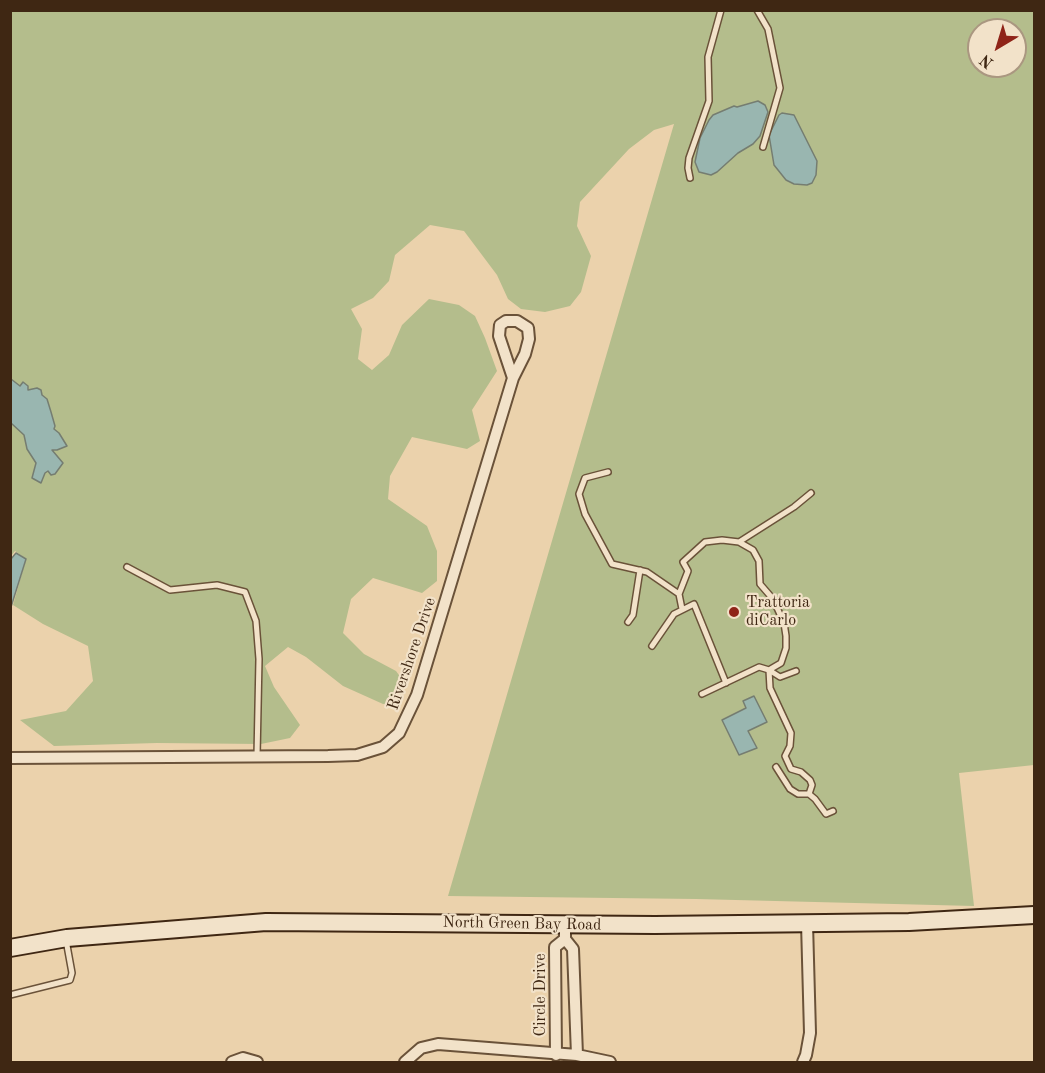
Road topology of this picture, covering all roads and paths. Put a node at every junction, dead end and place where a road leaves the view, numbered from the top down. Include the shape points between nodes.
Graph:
1 (721, 10) edge
2 (757, 10) edge
3 (763, 147) dead end
4 (690, 178) dead end
5 (513, 378) junction
6 (608, 472) dead end
7 (811, 493) dead end
8 (739, 542) junction
9 (127, 567) dead end
10 (640, 570) junction
11 (679, 594) junction
12 (682, 609) junction
13 (628, 622) dead end
14 (652, 646) dead end
15 (769, 670) junction
16 (796, 671) dead end
17 (726, 682) junction
18 (702, 694) dead end
19 (257, 756) junction
20 (10, 758) edge
21 (776, 767) dead end
22 (809, 794) junction
23 (833, 811) dead end
24 (1035, 915) edge
25 (807, 923) junction
26 (565, 932) junction
27 (65, 938) junction
28 (10, 948) edge
29 (10, 995) edge
30 (556, 1055) junction
31 (577, 1055) junction
32 (232, 1062) edge
33 (256, 1062) edge
34 (405, 1062) edge
35 (610, 1062) edge
36 (803, 1062) edge

1 - 4 lane via 708,57 709,101 689,158
2 - 3 lane via 768,29 780,88
5 - 5 street, Rivershore Drive via 525,354 528,328 517,321 506,321 500,325 499,336
5 - 19 street, Rivershore Drive via 417,695 399,733 383,747 357,755
6 - 10 lane via 585,478 580,502 612,564
7 - 8 lane
8 - 11 lane via 705,542 698,547 683,562 688,571
8 - 15 lane via 753,550 759,561 760,584 784,623 785,656
9 - 19 lane via 170,590 217,585 245,592 256,621 259,659
10 - 11 lane
10 - 13 lane via 633,615
11 - 12 lane
12 - 14 lane via 664,626
12 - 17 lane via 694,604
15 - 16 lane via 780,677
15 - 17 lane via 759,667
15 - 22 lane via 770,688 791,733 785,756 791,769 810,780
17 - 18 lane
19 - 20 street, Rivershore Drive
21 - 22 lane via 790,789
22 - 23 lane via 823,813
24 - 25 street, North Green Bay Road
25 - 26 street, North Green Bay Road
25 - 36 street via 810,1033
26 - 27 street, North Green Bay Road via 266,922
26 - 30 street, Circle Drive via 555,947
26 - 31 street, Circle Drive via 573,949
27 - 28 street, North Green Bay Road
27 - 29 lane via 70,980
30 - 31 street
30 - 34 street via 438,1044 421,1048
31 - 35 street
32 - 33 street via 243,1058

